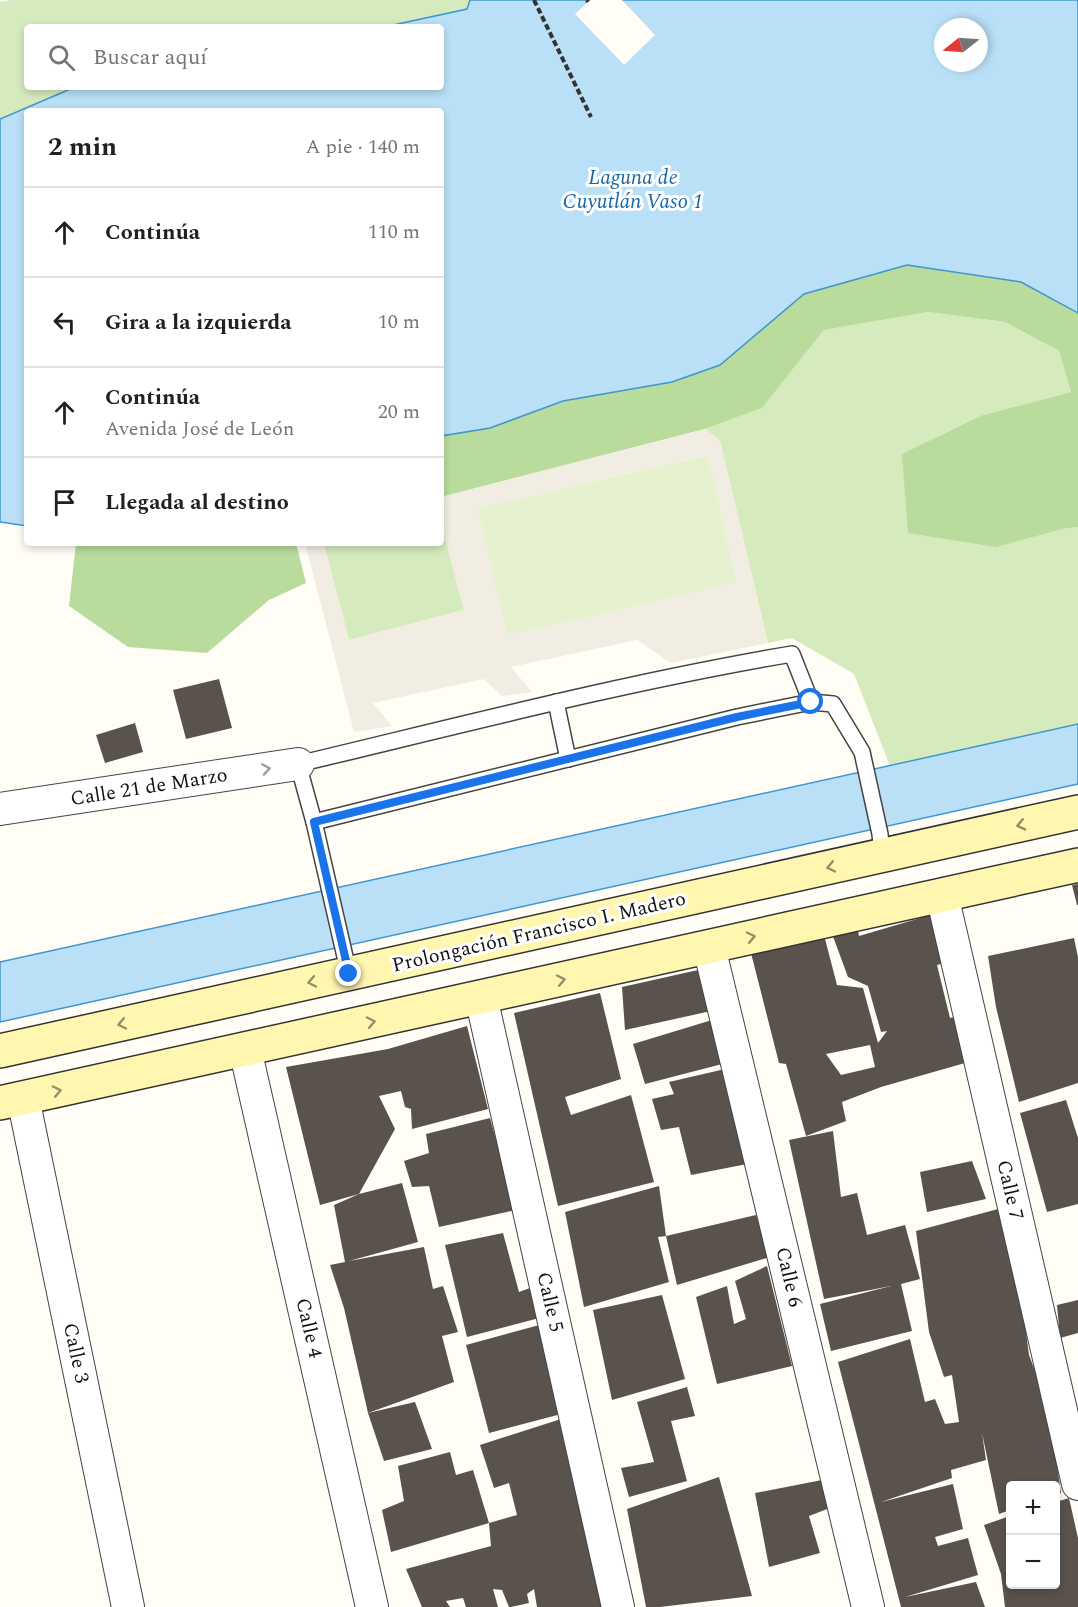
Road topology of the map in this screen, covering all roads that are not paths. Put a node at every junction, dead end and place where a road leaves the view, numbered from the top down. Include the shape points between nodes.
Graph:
1 (556, 702) junction
2 (811, 702) junction
3 (568, 759) junction
4 (298, 764) junction
5 (0, 809) edge
6 (1070, 814) edge
7 (314, 822) junction
8 (881, 845) junction
9 (1075, 866) edge
10 (942, 896) junction
11 (589, 920) junction
12 (709, 947) junction
13 (346, 964) junction
14 (598, 972) junction
15 (481, 997) junction
16 (153, 1017) junction
17 (245, 1049) junction
18 (0, 1051) edge
19 (157, 1069) junction
20 (12, 1101) edge
21 (1078, 1484) edge
22 (128, 1607) edge
23 (372, 1607) edge
24 (618, 1607) edge
25 (868, 1607) edge

1 - 2 lane via 792,654
1 - 3 lane
1 - 4 lane
2 - 3 lane
2 - 8 lane via 833,704 862,752
3 - 7 lane
5 -> 4 street, Calle 21 de Marzo
4 - 7 lane
6 -> 8 street, Prolongación Francisco I. Madero
6 - 9 street
7 - 13 lane
8 -> 11 street, Prolongación Francisco I. Madero
9 - 10 street
12 -> 10 street
10 - 21 street, Calle 7
11 - 13 street, Prolongación Francisco I. Madero
11 - 14 street
12 - 14 street
12 - 25 street, Calle 6
13 -> 16 street, Prolongación Francisco I. Madero
15 -> 14 street
17 -> 15 street
15 - 24 street, Calle 5
16 -> 18 street, Prolongación Francisco I. Madero
16 - 19 street
17 - 19 street
17 - 23 street, Calle 4
20 -> 19 street
20 - 22 street, Calle 3

